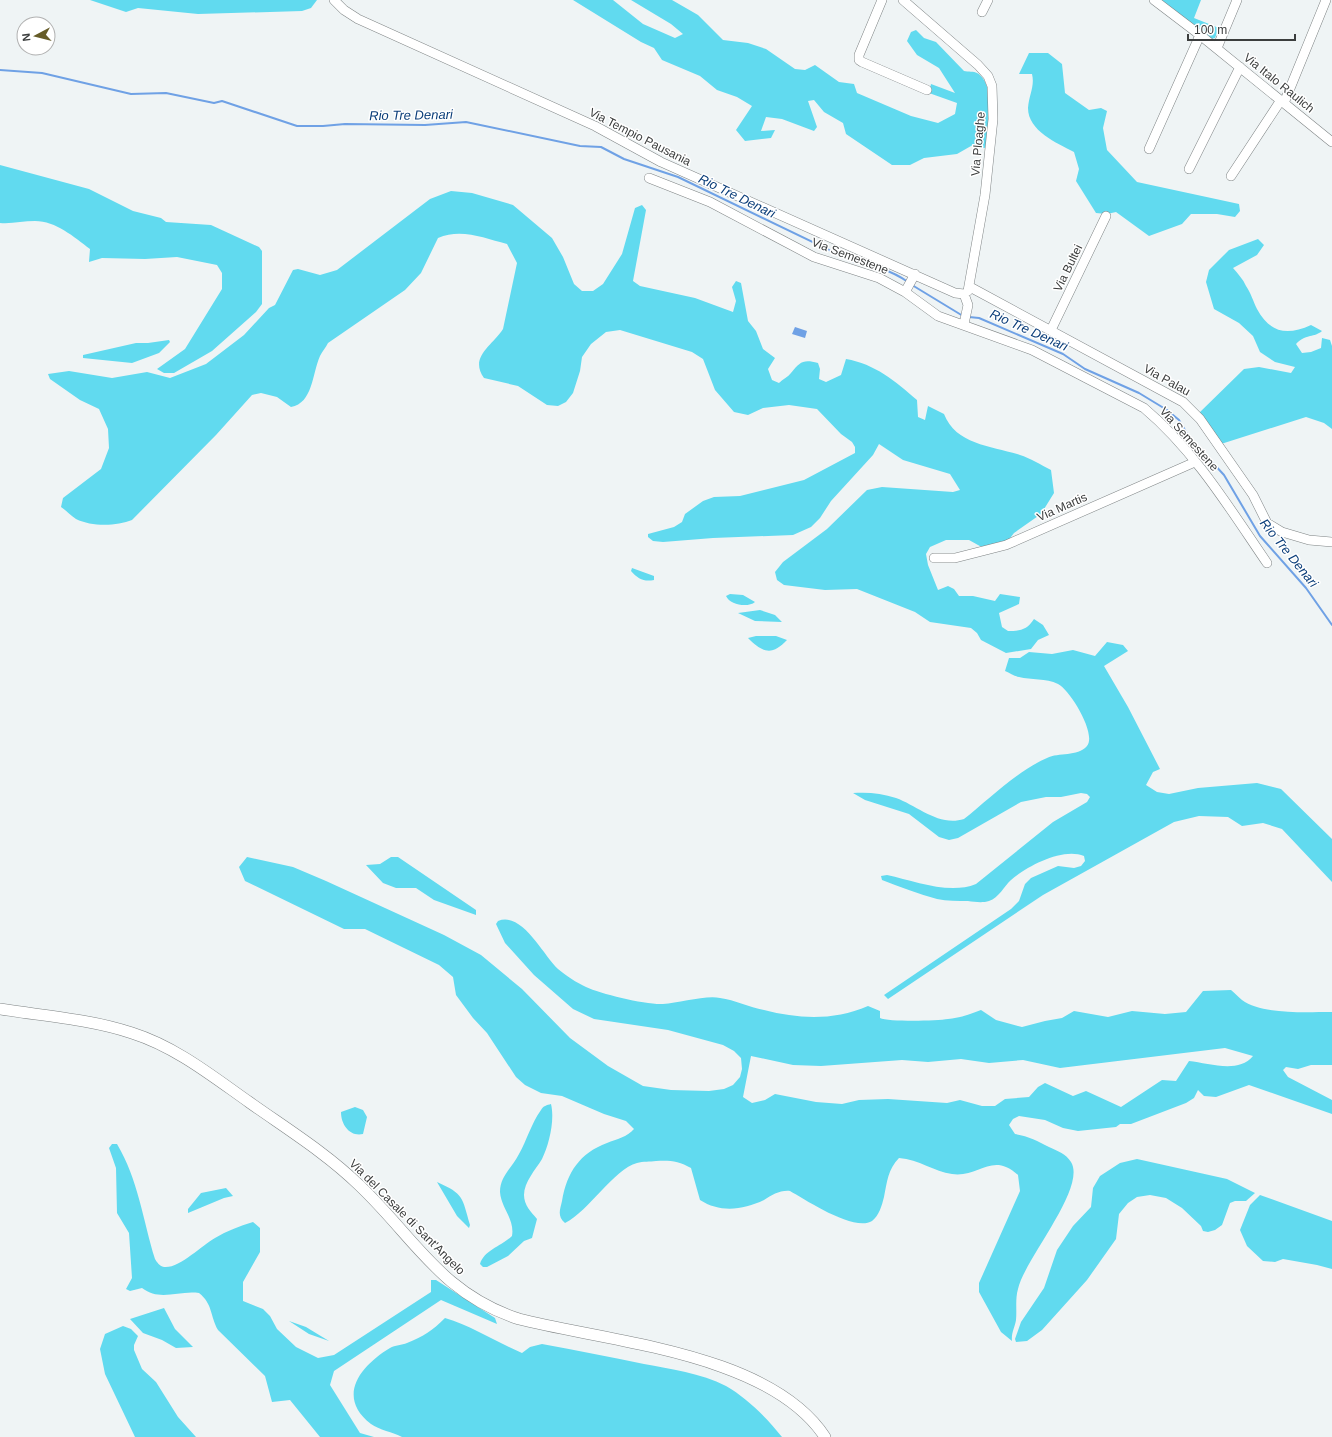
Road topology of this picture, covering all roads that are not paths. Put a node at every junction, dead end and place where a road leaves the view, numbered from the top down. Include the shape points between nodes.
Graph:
1 (334, 0) edge
2 (882, 0) edge
3 (902, 0) edge
4 (988, 0) edge
5 (1237, 0) edge
6 (1326, 0) edge
7 (1157, 1) edge
8 (982, 12) dead end
9 (1200, 34) junction
10 (1217, 48) junction
11 (1240, 66) junction
12 (927, 90) dead end
13 (1282, 101) junction
14 (1332, 142) edge
15 (1149, 149) dead end
16 (1189, 169) dead end
17 (1231, 176) dead end
18 (649, 178) dead end
19 (1106, 216) dead end
20 (915, 274) junction
21 (970, 286) junction
22 (905, 292) junction
23 (964, 294) junction
24 (964, 324) junction
25 (1051, 330) junction
26 (1194, 462) junction
27 (1332, 542) edge
28 (934, 558) dead end
29 (1267, 563) dead end
30 (0, 1009) edge
31 (824, 1437) edge

1 - 20 street, Via Tempio Pausania via 358,19 595,126 661,162
2 - 12 street via 859,60
3 - 21 street, Via Ploaghe via 978,65 988,76 992,86 993,119 989,166
4 - 8 street
5 - 10 street
6 - 13 street
7 - 9 street, Via Italo Raulich
9 - 10 street, Via Italo Raulich
9 - 15 street
10 - 11 street, Via Italo Raulich
11 - 13 street, Via Italo Raulich
11 - 16 street
13 - 14 street, Via Italo Raulich
13 - 17 street
18 - 22 street, Via Semestene via 710,202 814,257 879,278
19 - 25 street, Via Bultei
20 - 22 street
20 - 23 street, Via Tempio Pausania via 955,293
21 - 23 street, Via Ploaghe
21 - 25 street, Via Palau
22 - 24 street, Via Semestene via 938,316
23 - 24 street via 968,305
24 - 26 street, Via Semestene via 1032,350 1144,408 1159,421
25 - 27 street, Via Palau via 1185,404 1204,425 1253,495 1269,525 1309,540
26 - 28 street, Via Martis via 1006,545 955,558
26 - 29 street, Via Semestene via 1209,478
30 - 31 main road, Via del Casale di Sant'Angelo via 104,1026 162,1044 293,1132 339,1167 360,1185 429,1261 472,1297 519,1319 674,1353 737,1373 761,1384 796,1406 815,1424

